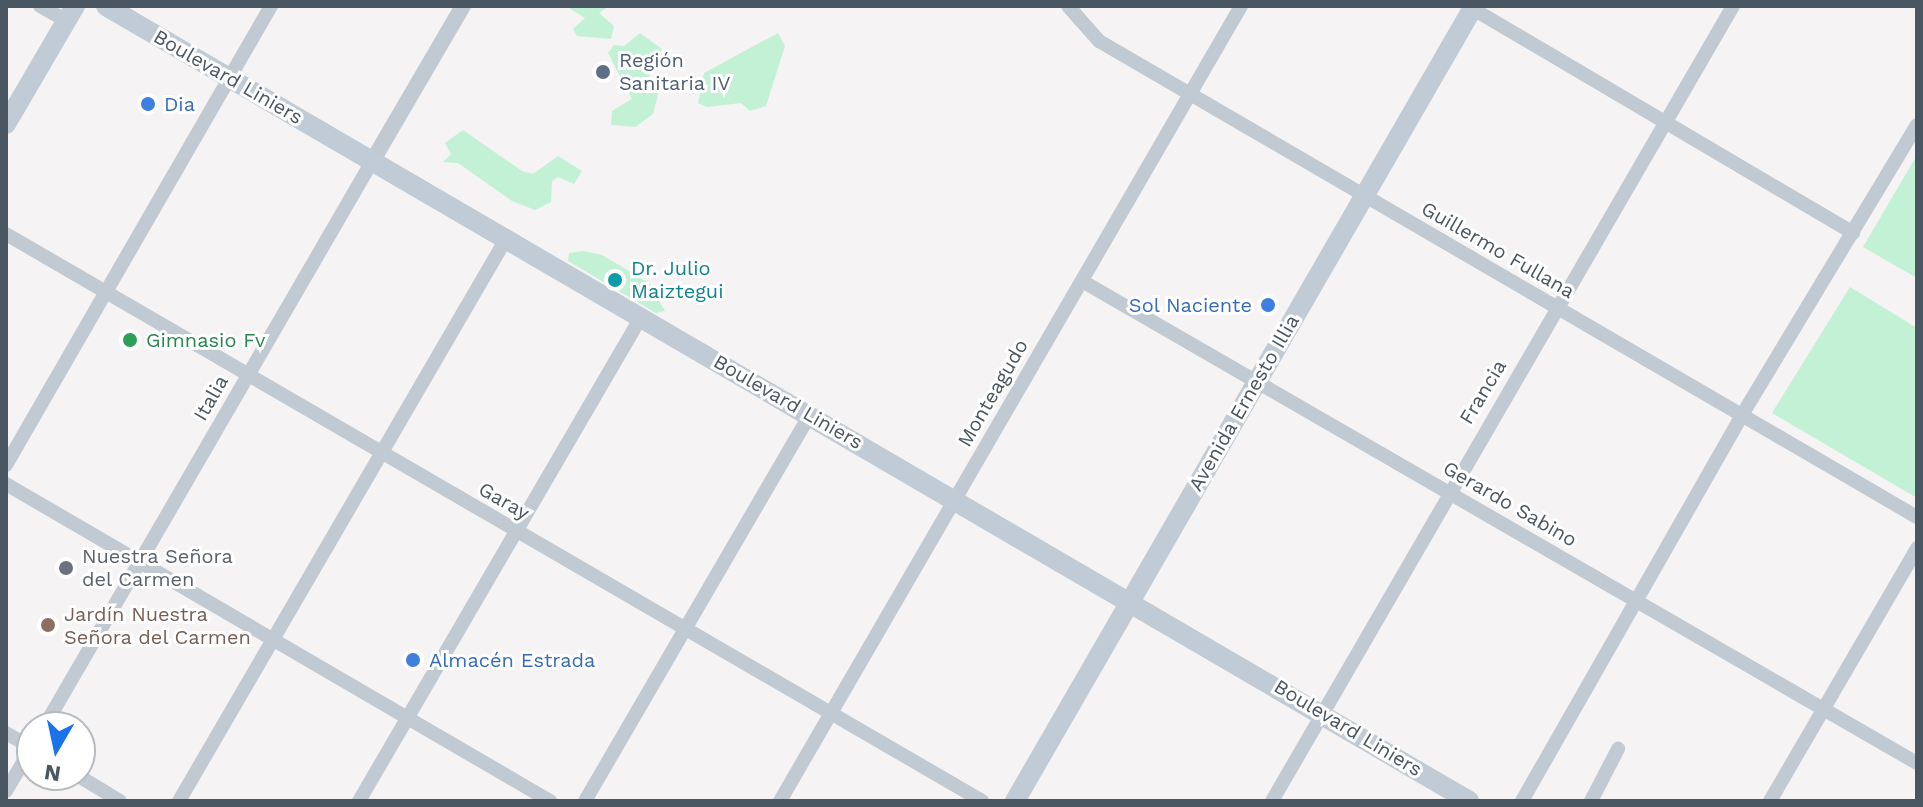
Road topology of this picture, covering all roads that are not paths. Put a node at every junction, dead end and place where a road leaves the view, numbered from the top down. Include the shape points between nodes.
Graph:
1 (40, 6) edge
2 (106, 6) edge
3 (271, 6) edge
4 (463, 6) edge
5 (1068, 6) edge
6 (1241, 6) edge
7 (1733, 6) edge
8 (1472, 7) edge
9 (71, 14) edge
10 (230, 78) junction
11 (1190, 93) junction
12 (1665, 121) junction
13 (6, 124) edge
14 (1917, 125) edge
15 (373, 160) junction
16 (1364, 196) junction
17 (1853, 233) junction
18 (6, 234) edge
19 (506, 239) junction
20 (1082, 281) junction
21 (106, 292) junction
22 (1557, 307) junction
23 (641, 317) junction
24 (247, 375) junction
25 (1257, 382) junction
26 (810, 415) junction
27 (1742, 415) junction
28 (382, 453) junction
29 (6, 465) edge
30 (6, 484) edge
31 (1448, 491) junction
32 (955, 499) junction
33 (1917, 517) edge
34 (516, 531) junction
35 (1917, 548) edge
36 (140, 562) junction
37 (1636, 599) junction
38 (1129, 600) junction
39 (684, 629) junction
40 (273, 639) junction
41 (1823, 709) junction
42 (53, 711) edge
43 (1323, 712) junction
44 (831, 713) junction
45 (408, 718) junction
46 (1618, 749) dead end
47 (1917, 763) edge
48 (96, 786) edge
49 (120, 801) edge
50 (179, 801) edge
51 (359, 801) edge
52 (550, 801) edge
53 (585, 801) edge
54 (780, 801) edge
55 (982, 801) edge
56 (1015, 801) edge
57 (1272, 801) edge
58 (1469, 801) edge
59 (1522, 801) edge
60 (1591, 801) edge
61 (1770, 801) edge

1 - 9 street
2 - 10 main road, Boulevard Liniers
3 - 10 street
4 - 15 street, Italia
5 - 11 street, Guillermo Fullana via 1099,41
6 - 11 street, Monteagudo
7 - 12 street, Francia
8 - 12 street
8 - 16 main road, Avenida Ernesto Illia
9 - 13 main road
10 - 15 main road, Boulevard Liniers
10 - 21 street
11 - 16 street, Guillermo Fullana
11 - 20 street, Monteagudo
12 - 17 street
12 - 22 street, Francia
14 - 17 street
15 - 19 main road, Boulevard Liniers
15 - 24 street, Italia
16 - 22 street, Guillermo Fullana
16 - 25 main road, Avenida Ernesto Illia
17 - 27 street
18 - 21 street, Garay
19 - 23 main road, Boulevard Liniers
19 - 28 street
20 - 25 street, Gerardo Sabino
20 - 32 street, Monteagudo
21 - 24 street, Garay
21 - 29 street
22 - 27 street, Guillermo Fullana
22 - 31 street, Francia
23 - 26 main road, Boulevard Liniers
23 - 34 street
24 - 28 street, Garay
24 - 36 street, Italia
25 - 31 street, Gerardo Sabino
25 - 38 main road, Avenida Ernesto Illia
26 - 32 main road, Boulevard Liniers
26 - 39 street
27 - 33 street, Guillermo Fullana
27 - 37 street
28 - 34 street, Garay
28 - 40 street
30 - 36 street
31 - 37 street, Gerardo Sabino
31 - 43 street, Francia
32 - 38 main road, Boulevard Liniers
32 - 44 street, Monteagudo
34 - 39 street, Garay
34 - 45 street
35 - 41 street
36 - 40 street
36 - 42 street, Italia
37 - 41 street, Gerardo Sabino
37 - 59 street
38 - 43 main road, Boulevard Liniers
38 - 56 main road, Avenida Ernesto Illia
39 - 44 street, Garay
39 - 53 street
40 - 45 street
40 - 50 street
41 - 47 street, Gerardo Sabino
41 - 61 street
43 - 57 street, Francia
43 - 58 main road, Boulevard Liniers
44 - 54 street, Monteagudo
44 - 55 street, Garay
45 - 51 street
45 - 52 street
46 - 60 street
48 - 49 street

